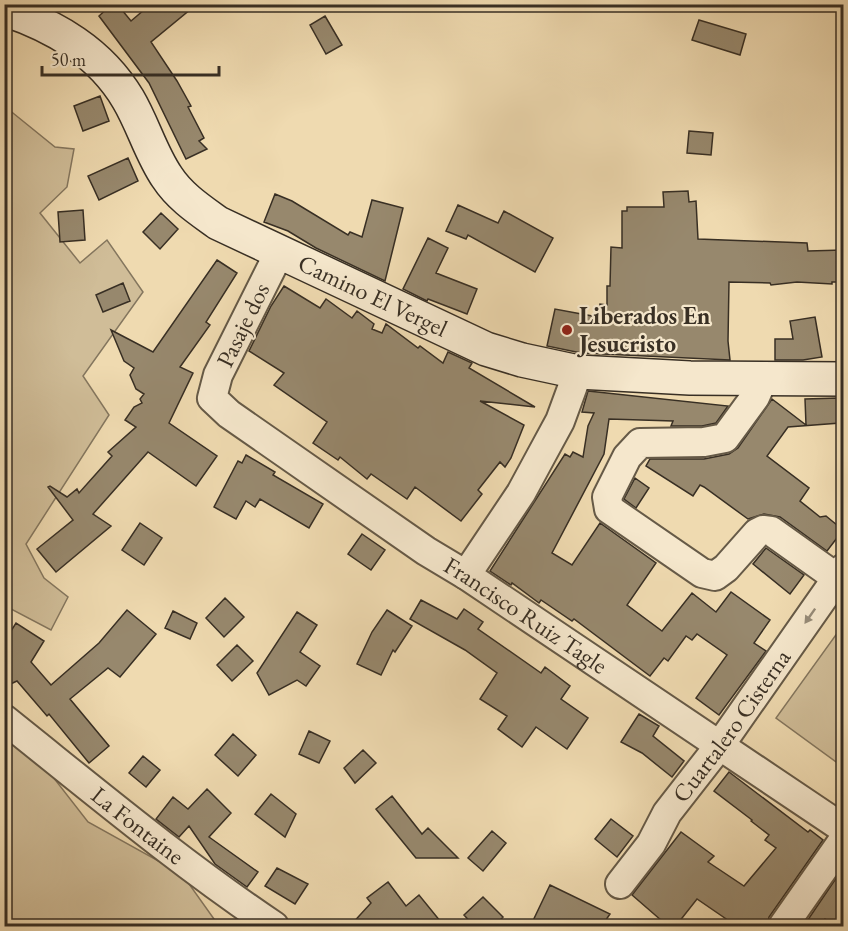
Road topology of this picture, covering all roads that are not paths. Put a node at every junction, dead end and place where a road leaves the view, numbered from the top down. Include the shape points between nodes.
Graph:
1 (4, 9) edge
2 (279, 253) junction
3 (578, 372) junction
4 (763, 379) junction
5 (843, 379) edge
6 (212, 398) joint
7 (840, 573) edge
8 (466, 575) junction
9 (4, 719) edge
10 (720, 745) junction
11 (843, 829) edge
12 (843, 839) edge
13 (620, 884) dead end
14 (274, 927) edge
15 (783, 927) edge

1 - 2 street, Camino El Vergel via 57,30 83,47 128,100 166,177 181,194 218,223
2 - 3 street, Camino El Vergel via 486,349
2 - 6 street, Pasaje dos via 218,375
3 - 4 street, Camino El Vergel
3 - 8 street via 560,421 521,494
4 - 5 street, Camino El Vergel
4 - 7 street via 755,397 725,438 640,443 627,457 607,497 609,509 702,573 715,576 763,530 771,531
6 - 8 street, Francisco Ruiz Tagle via 239,421
7 -> 10 street, Cuartalero Cisterna
8 - 10 street, Francisco Ruiz Tagle
9 - 14 street, La Fontaine via 120,813
10 - 11 street, Francisco Ruiz Tagle
10 - 13 street, Cuartalero Cisterna via 667,813 651,844
12 - 15 street

